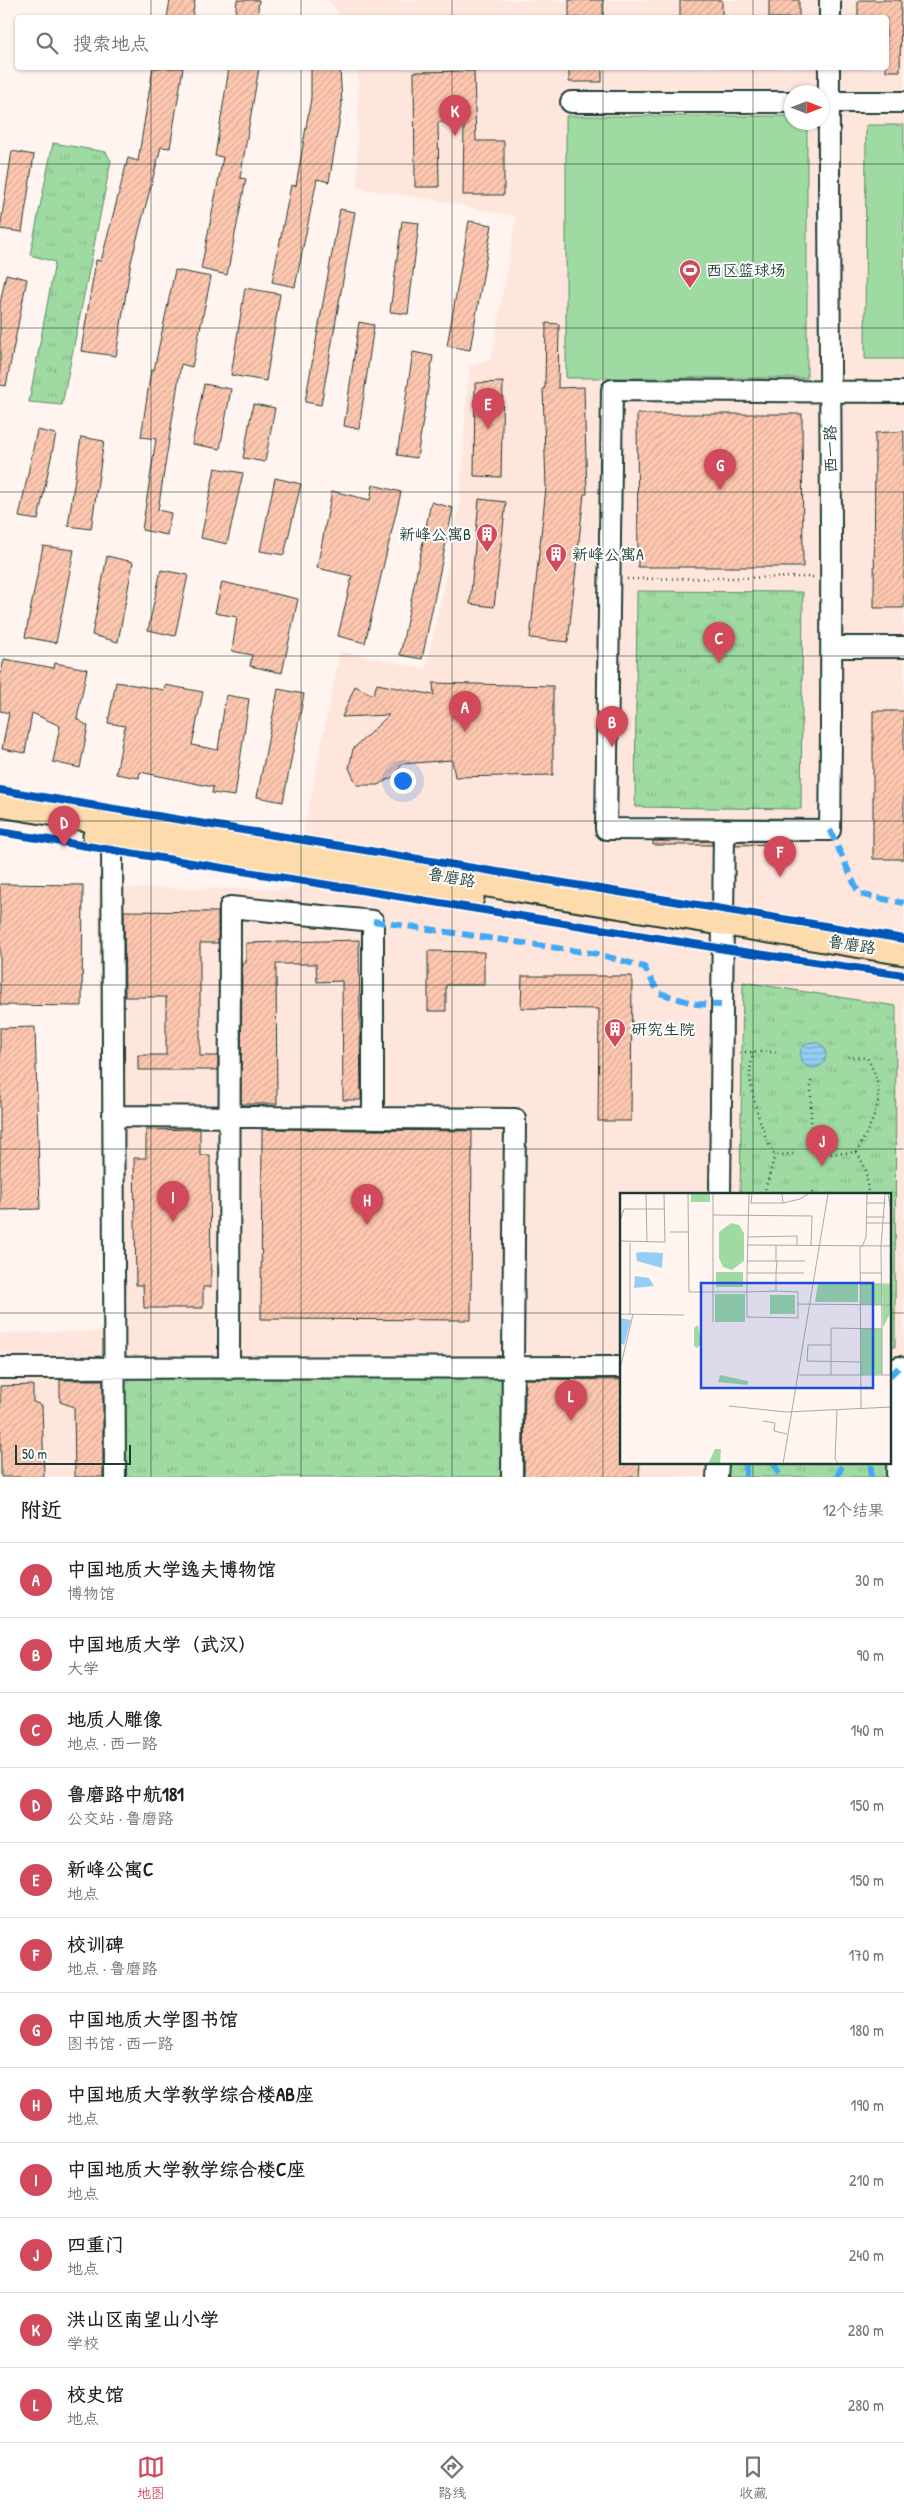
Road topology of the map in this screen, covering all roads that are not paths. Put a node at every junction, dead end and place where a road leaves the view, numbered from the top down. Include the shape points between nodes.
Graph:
1 (830, 0) edge
2 (830, 15) edge
3 (829, 70) edge
4 (827, 85) edge
5 (571, 102) dead end
6 (784, 102) edge
7 (829, 102) edge
8 (904, 102) edge
9 (825, 130) edge
10 (829, 392) junction
11 (904, 392) edge
12 (833, 647) junction
13 (904, 647) edge
14 (0, 804) edge
15 (0, 819) edge
16 (724, 830) junction
17 (112, 839) junction
18 (722, 930) junction
19 (904, 952) edge
20 (904, 965) edge
21 (113, 1116) junction
22 (230, 1116) junction
23 (373, 1117) junction
24 (720, 1193) edge
25 (898, 1366) edge
26 (513, 1367) junction
27 (620, 1367) edge
28 (0, 1368) edge
29 (115, 1368) junction
30 (229, 1369) junction
31 (718, 1464) edge
32 (116, 1477) edge
33 (512, 1477) edge
34 (717, 1477) edge
35 (897, 1477) edge

1 - 2 street
3 - 4 street, 西一路
5 - 6 street
7 - 8 street
9 - 10 street, 西一路
10 - 11 street
10 - 12 street, 西一路
10 - 16 street via 612,390 606,829
12 - 13 street
12 - 16 street, 西一路 via 830,830
14 - 18 main road, 鲁磨路 via 266,846
15 - 17 main road, 鲁磨路
16 - 18 street
17 - 18 main road, 鲁磨路 via 246,862
17 - 21 street
18 - 19 main road, 鲁磨路
18 - 20 main road, 鲁磨路
18 - 24 street
21 - 22 street
21 - 29 street
22 - 23 street
22 - 23 street via 230,907 373,921
22 - 30 street
23 - 26 street via 515,1118
25 - 35 street
26 - 27 street
26 - 30 street
26 - 33 street
28 - 29 street
29 - 30 street
29 - 32 street
31 - 34 street

